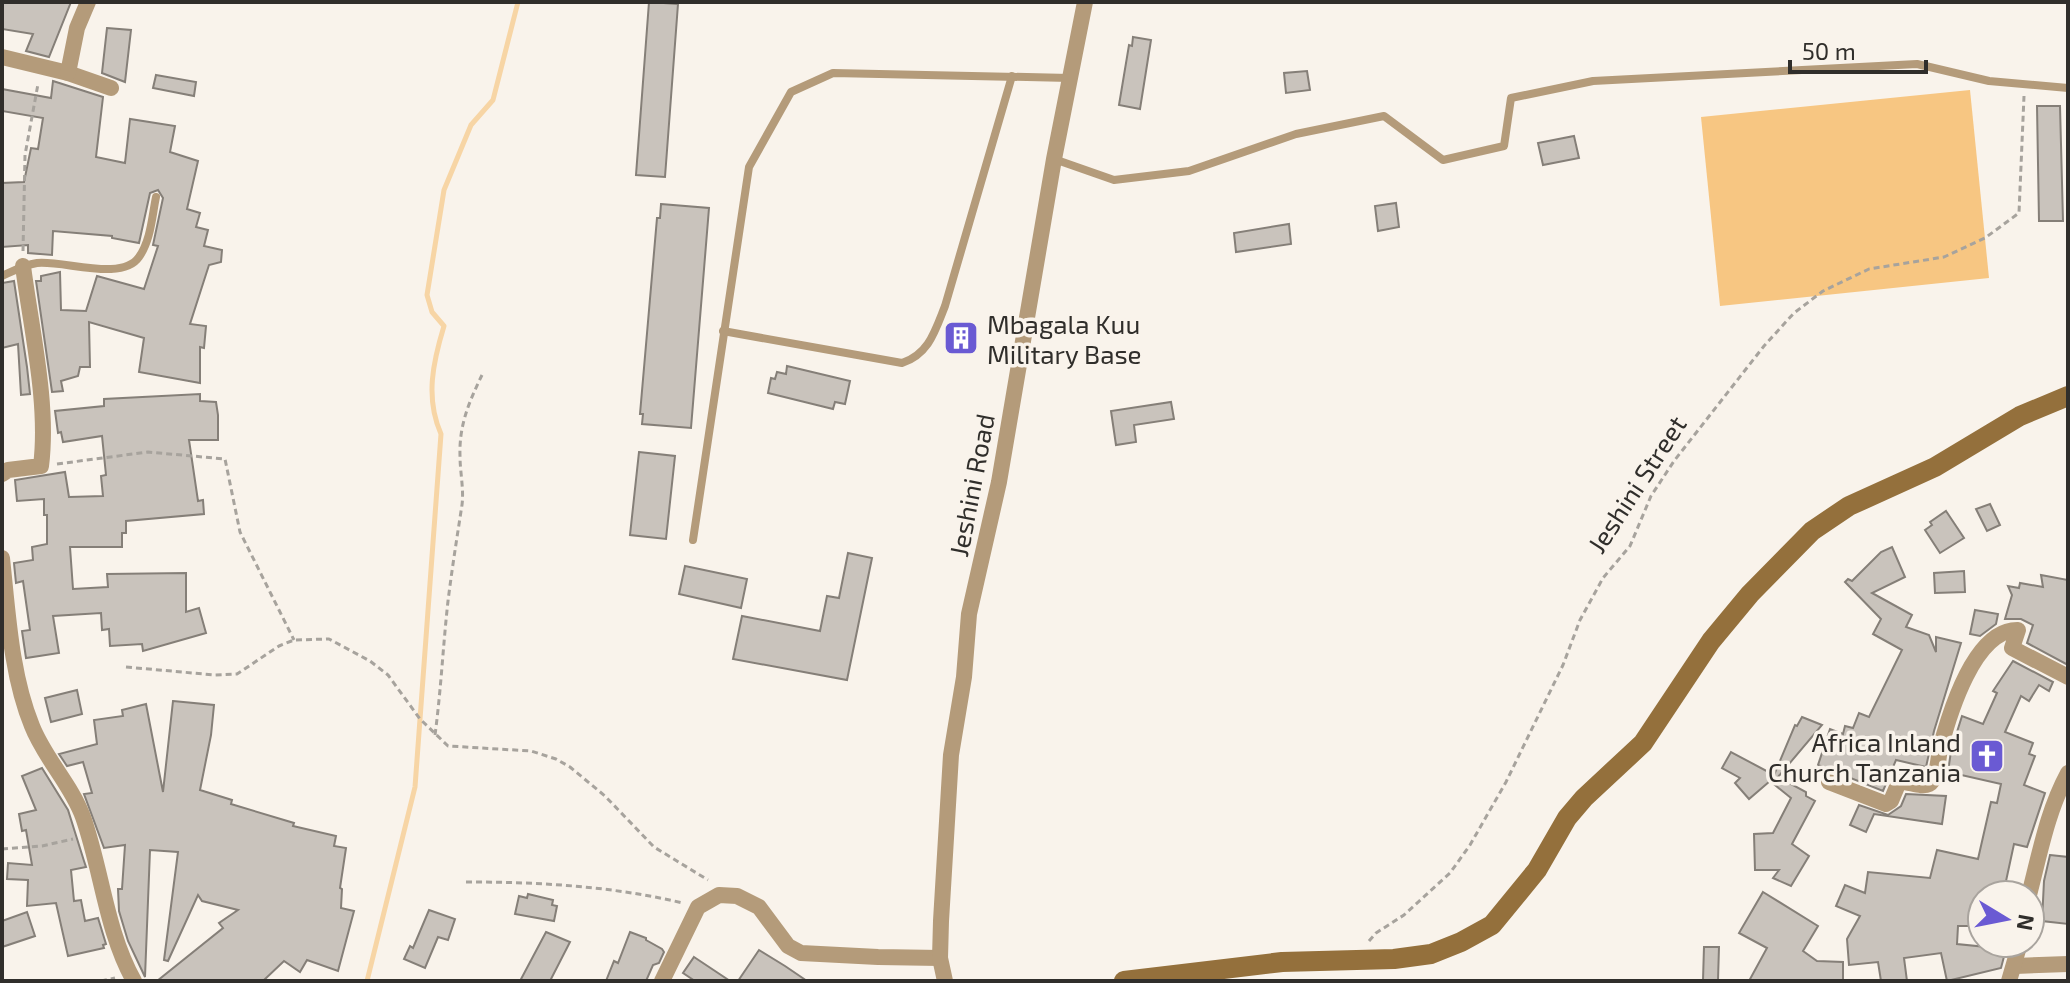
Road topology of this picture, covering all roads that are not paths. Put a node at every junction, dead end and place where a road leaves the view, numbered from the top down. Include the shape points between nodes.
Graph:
1 (88, 2) edge
2 (1085, 2) edge
3 (2, 57) edge
4 (68, 73) junction
5 (1012, 76) junction
6 (1070, 78) junction
7 (111, 88) dead end
8 (2068, 88) edge
9 (1054, 159) junction
10 (156, 197) dead end
11 (23, 266) junction
12 (2, 276) edge
13 (723, 331) junction
14 (2068, 396) edge
15 (2, 474) edge
16 (693, 540) dead end
17 (2, 558) edge
18 (10, 667) edge
19 (2068, 677) edge
20 (2068, 773) edge
21 (1829, 782) dead end
22 (2032, 879) edge
23 (940, 958) junction
24 (2068, 964) edge
25 (2012, 973) edge
26 (1216, 975) edge
27 (134, 981) edge
28 (662, 981) edge
29 (945, 981) edge
30 (1124, 981) edge

1 - 4 street
2 - 6 street, Jeshini Road
3 - 4 street
4 - 7 street
5 - 6 lane
5 - 13 lane via 833,73 791,92 749,167
5 - 13 lane via 945,306 918,358 902,363
6 - 9 street, Jeshini Road
8 - 9 lane via 1989,81 1917,64 1593,81 1511,98 1504,146 1443,160 1384,116 1296,134 1189,171 1114,180
9 - 23 street, Jeshini Road via 999,482 969,614 951,755
10 - 11 lane via 147,240 132,264 119,269 66,263
11 - 12 lane
11 - 15 street via 43,414 41,466
13 - 16 lane
14 - 26 street via 1849,506 1812,531 1711,641 1643,743 1567,818 1537,870 1492,925 1431,954 1282,962
17 - 18 street
18 - 27 street via 32,725 72,794
19 - 21 street via 2012,648 2018,630 2007,631 1974,660 1931,784 1899,782 1886,804
20 - 22 street via 2041,839
23 - 28 street via 801,953 788,946 759,907 727,895 698,907
23 - 29 street, Jeshini Road
24 - 25 street
26 - 30 street

